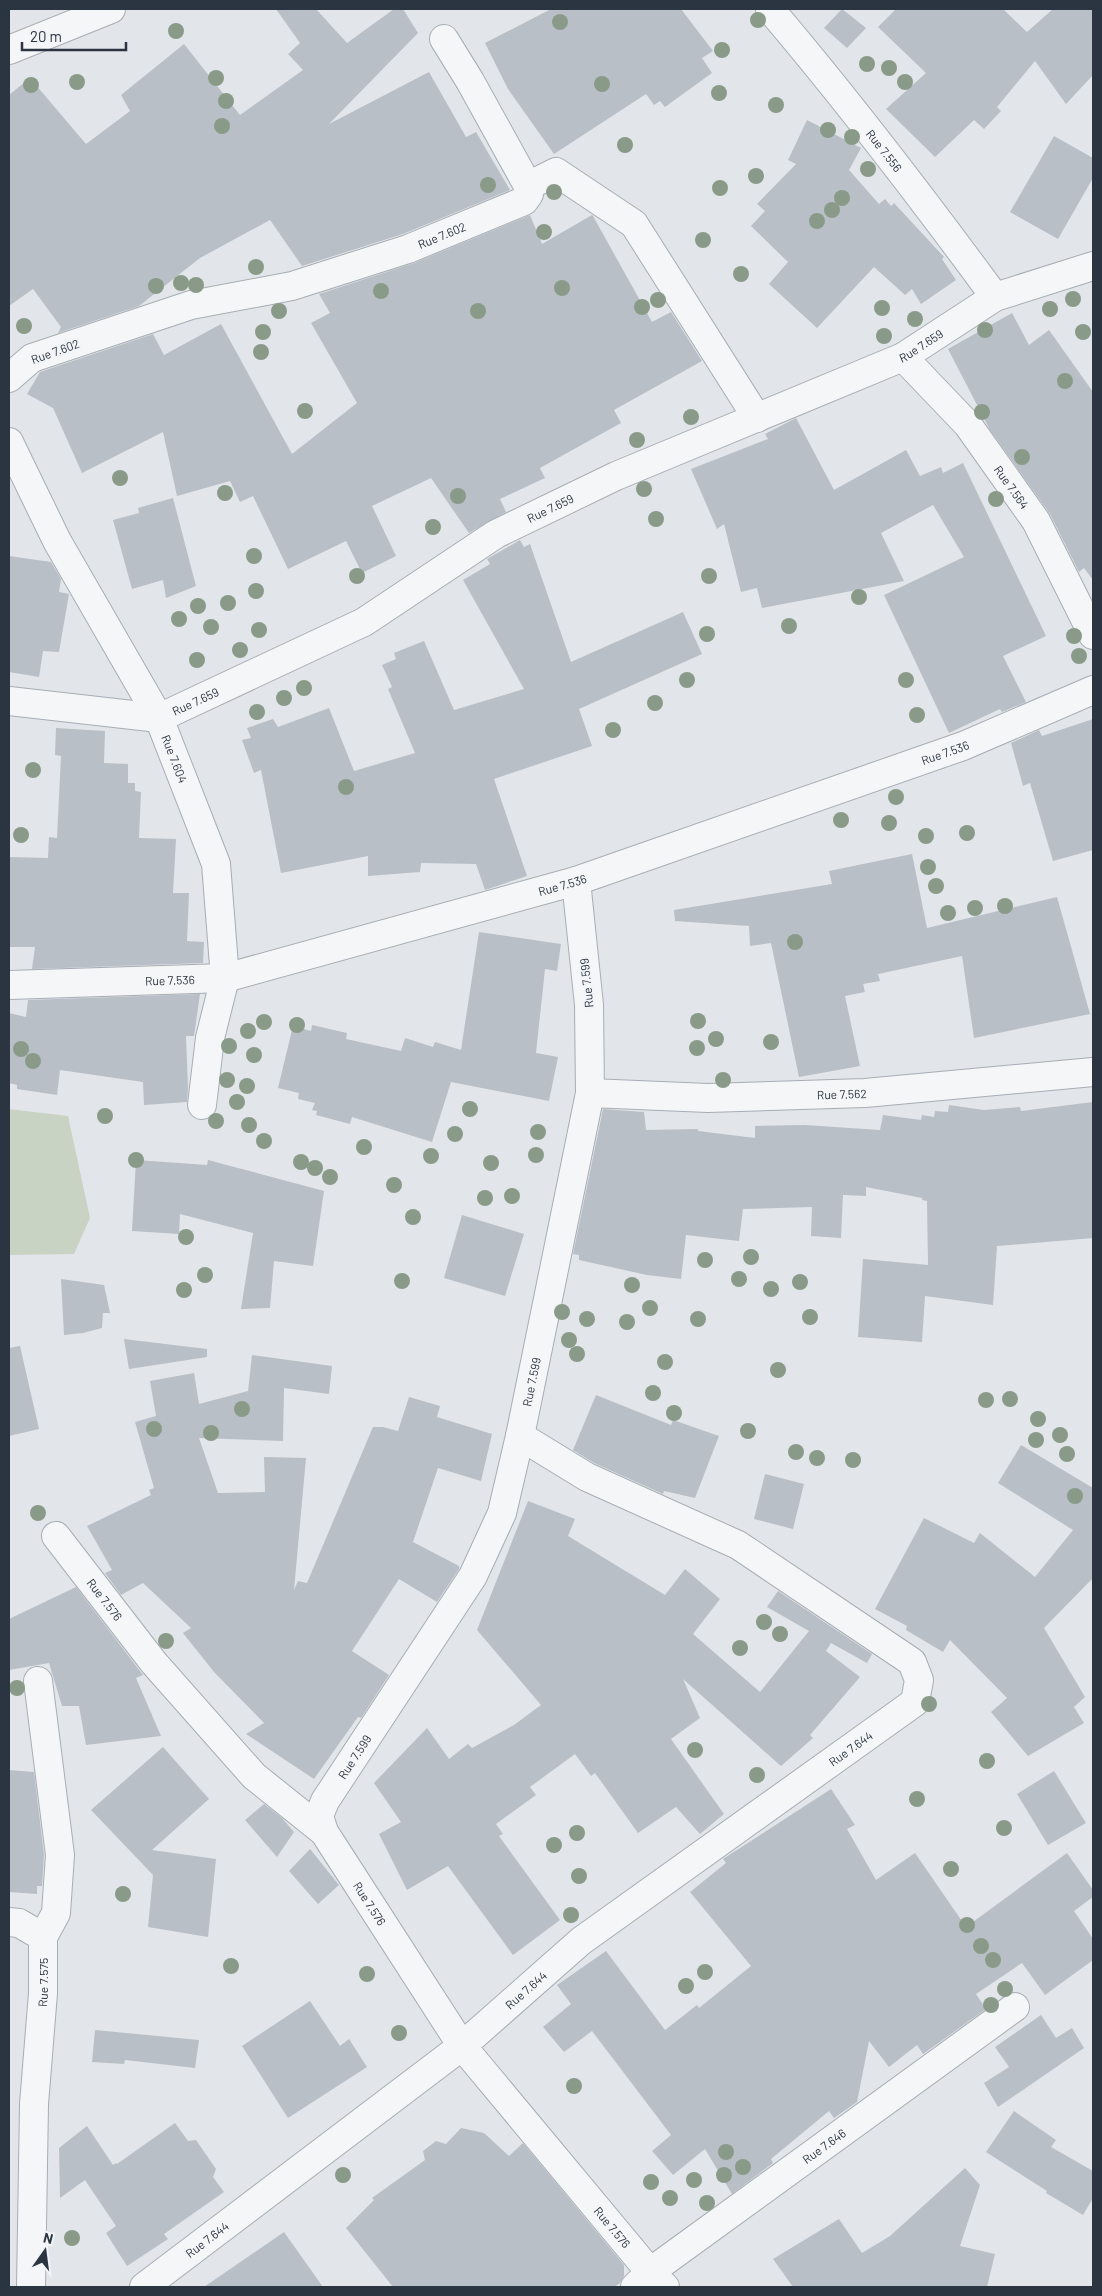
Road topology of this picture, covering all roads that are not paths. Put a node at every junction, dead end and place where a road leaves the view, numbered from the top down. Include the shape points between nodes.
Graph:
1 (111, 9) edge
2 (770, 9) edge
3 (444, 39) dead end
4 (9, 50) edge
5 (528, 186) junction
6 (1093, 266) edge
7 (995, 297) junction
8 (903, 357) junction
9 (9, 378) edge
10 (757, 418) junction
11 (9, 442) edge
12 (1093, 635) edge
13 (1093, 690) edge
14 (9, 701) edge
15 (159, 718) junction
16 (576, 881) junction
17 (225, 978) junction
18 (9, 985) edge
19 (1093, 1072) edge
20 (590, 1093) junction
21 (202, 1105) dead end
22 (520, 1436) junction
23 (56, 1536) dead end
24 (38, 1681) dead end
25 (324, 1832) junction
26 (9, 1922) edge
27 (43, 1937) junction
28 (1015, 2007) dead end
29 (462, 2046) junction
30 (650, 2282) edge
31 (31, 2287) edge
32 (144, 2287) edge

1 - 4 street
2 - 7 street, Rue 7.556 via 892,159
3 - 5 street
5 - 9 street, Rue 7.602 via 529,194 524,201 408,249 292,286 191,305 32,358
5 - 10 street via 556,172 634,224
6 - 7 street, Rue 7.659
7 - 8 street, Rue 7.659
8 - 10 street, Rue 7.659
8 - 12 street, Rue 7.564 via 968,425 1036,522
10 - 15 street, Rue 7.659 via 616,476 496,534 364,622
11 - 15 street, Rue 7.604 via 57,541
13 - 16 street, Rue 7.536 via 963,746
14 - 15 street, Rue 7.659
15 - 17 street, Rue 7.604 via 216,864
16 - 17 street, Rue 7.536
16 - 20 street, Rue 7.599 via 589,1005
17 - 18 street, Rue 7.536
17 - 21 street, Rue 7.604 via 210,1038
19 - 20 street, Rue 7.562 via 865,1093 708,1098
20 - 22 street, Rue 7.599
22 - 25 street, Rue 7.599 via 502,1513 473,1576 325,1801 318,1816
22 - 29 street, Rue 7.644 via 587,1477 738,1545 912,1662 919,1680 914,1702 581,1941
23 - 25 street, Rue 7.576 via 154,1663 254,1776
24 - 27 street, Rue 7.575 via 60,1855 56,1913
25 - 29 street, Rue 7.576
26 - 27 street via 19,1923
27 - 31 street, Rue 7.575 via 34,2104
28 - 30 street, Rue 7.646
29 - 30 street, Rue 7.576
29 - 32 street, Rue 7.644

